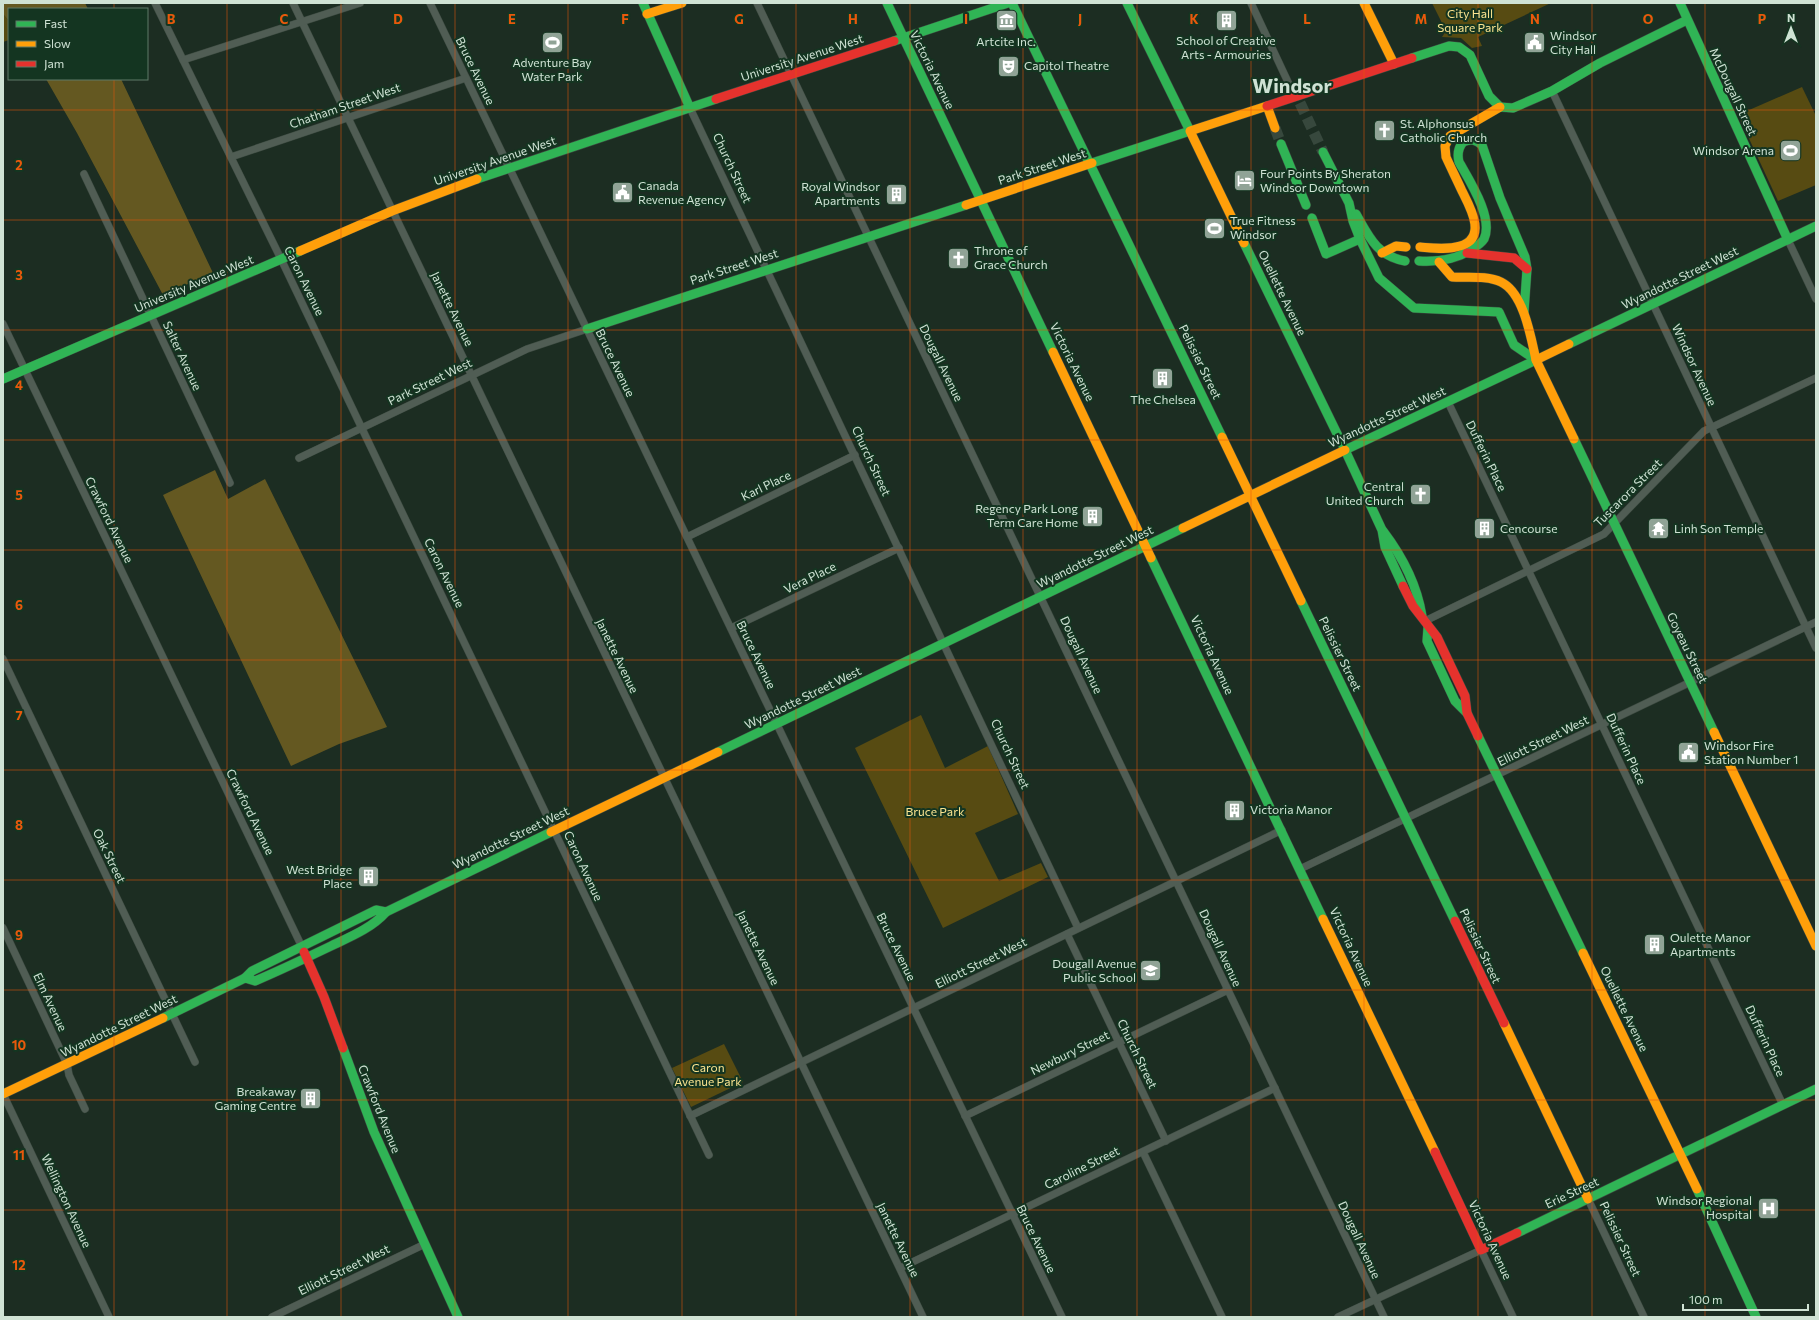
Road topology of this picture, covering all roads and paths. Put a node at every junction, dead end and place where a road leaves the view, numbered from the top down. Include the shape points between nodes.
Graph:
1 (155, 3) edge
2 (293, 3) edge
3 (360, 3) edge
4 (430, 3) edge
5 (643, 3) edge
6 (682, 3) edge
7 (757, 3) edge
8 (887, 3) edge
9 (1008, 3) edge
10 (1012, 3) edge
11 (1127, 3) edge
12 (1250, 3) edge
13 (1364, 3) edge
14 (1680, 3) edge
15 (647, 14) junction
16 (1687, 20) junction
17 (302, 22) junction
18 (904, 37) junction
19 (183, 60) junction
20 (1394, 64) junction
21 (791, 74) junction
22 (466, 78) junction
23 (1552, 91) junction
24 (1295, 97) junction
25 (1267, 106) junction
26 (690, 108) junction
27 (1500, 108) junction
28 (348, 118) junction
29 (1275, 128) tunnel mouth
30 (1190, 131) junction
31 (1281, 144) tunnel mouth
32 (1323, 152) tunnel mouth
33 (231, 157) junction
34 (1090, 164) junction
35 (509, 167) junction
36 (84, 174) dead end
37 (981, 199) junction
38 (1349, 203) junction
39 (1306, 205) dead end
40 (392, 211) junction
41 (1312, 218) dead end
42 (1816, 226) edge
43 (868, 236) junction
44 (1360, 239) junction
45 (1788, 240) junction
46 (1406, 247) dead end
47 (1420, 247) dead end
48 (1382, 253) junction
49 (1467, 253) junction
50 (281, 259) junction
51 (1406, 260) dead end
52 (1419, 261) dead end
53 (1439, 262) junction
54 (767, 269) junction
55 (1527, 269) junction
56 (1816, 299) edge
57 (1653, 304) junction
58 (1524, 312) junction
59 (151, 315) junction
60 (3, 324) edge
61 (587, 329) junction
62 (1536, 360) junction
63 (24, 369) junction
64 (471, 375) junction
65 (1816, 378) edge
66 (3, 379) edge
67 (1448, 402) junction
68 (362, 428) junction
69 (1711, 428) junction
70 (1345, 450) junction
71 (855, 455) junction
72 (298, 458) dead end
73 (230, 483) dead end
74 (1251, 496) junction
75 (1614, 524) junction
76 (687, 537) junction
77 (1147, 546) junction
78 (899, 548) junction
79 (1529, 570) junction
80 (1041, 596) junction
81 (1425, 621) junction
82 (1816, 622) edge
83 (1806, 627) junction
84 (731, 628) junction
85 (944, 643) junction
86 (1816, 648) edge
87 (3, 659) edge
88 (1690, 682) junction
89 (777, 724) junction
90 (1602, 724) junction
91 (1498, 774) junction
92 (664, 778) junction
93 (1406, 818) junction
94 (1282, 830) junction
95 (554, 831) junction
96 (1300, 869) junction
97 (1176, 881) junction
98 (386, 912) junction
99 (3, 928) edge
100 (1078, 928) junction
101 (1067, 934) junction
102 (1816, 946) edge
103 (302, 947) junction
104 (307, 958) junction
105 (245, 978) junction
106 (1228, 990) junction
107 (913, 1008) junction
108 (172, 1013) junction
109 (1119, 1042) junction
110 (195, 1062) dead end
111 (801, 1062) junction
112 (68, 1064) junction
113 (1275, 1088) junction
114 (1816, 1089) edge
115 (3, 1094) edge
116 (1783, 1105) junction
117 (85, 1109) dead end
118 (690, 1116) junction
119 (965, 1116) junction
120 (1166, 1141) junction
121 (1143, 1152) junction
122 (708, 1155) dead end
123 (1681, 1155) junction
124 (1588, 1199) junction
125 (1012, 1214) junction
126 (425, 1244) junction
127 (1481, 1250) junction
128 (900, 1268) junction
129 (1375, 1299) junction
130 (109, 1317) edge
131 (272, 1317) edge
132 (458, 1317) edge
133 (923, 1317) edge
134 (1062, 1317) edge
135 (1222, 1317) edge
136 (1338, 1317) edge
137 (1384, 1317) edge
138 (1513, 1317) edge
139 (1644, 1317) edge
140 (1756, 1317) edge

1 - 19 street, Caron Avenue
2 - 17 street, Janette Avenue
3 - 17 street
4 - 22 street, Bruce Avenue
5 - 15 main road, Church Street
6 - 15 main road
7 - 21 street, Dougall Avenue
8 - 18 main road, Victoria Avenue
9 - 18 main road, University Avenue West
10 - 34 main road, Pelissier Street
11 - 30 main road, Ouellette Avenue
12 - 24 street
13 - 20 main road
14 - 16 main road, McDougall Street
15 - 26 main road, Church Street
16 - 23 main road via 1600,63
16 - 45 main road, McDougall Street
17 - 19 street
17 - 28 street, Janette Avenue
18 - 21 main road, University Avenue West
18 - 37 main road, Victoria Avenue
19 - 33 street, Caron Avenue
20 - 24 main road, Park Street West
20 - 27 main road, Park Street West via 1444,47 1459,47 1470,55 1489,96
21 - 26 main road, University Avenue West
21 - 43 street, Dougall Avenue
22 - 28 street, Chatham Street West
22 - 35 street, Bruce Avenue
23 - 27 main road via 1513,108
23 - 57 street, Windsor Avenue
24 - 25 main road, Park Street West
25 - 29 main road
25 - 30 main road, Park Street West
26 - 35 main road, University Avenue West
26 - 54 street, Church Street
27 - 47 main road via 1450,136 1445,143 1446,157 1474,217 1474,238 1466,245 1453,249
28 - 33 street, Chatham Street West
28 - 40 street, Janette Avenue
30 - 34 main road, Park Street West
30 - 70 main road, Ouellette Avenue
31 - 39 main road
32 - 38 main road
33 - 50 street, Caron Avenue
34 - 37 main road, Park Street West
34 - 74 main road, Pelissier Street
35 - 40 main road, University Avenue West
35 - 61 street, Bruce Avenue
36 - 59 street, Salter Avenue
37 - 43 main road, Park Street West
37 - 77 main road, Victoria Avenue
38 - 44 main road
38 - 48 main road
40 - 50 main road, University Avenue West
40 - 64 street, Janette Avenue
41 - 44 main road via 1326,254
42 - 45 main road, Wyandotte Street West
43 - 54 main road, Park Street West
43 - 80 street, Dougall Avenue
44 - 62 main road via 1379,278 1414,308 1499,312 1514,345
45 - 56 street, McDougall Street
45 - 57 main road, Wyandotte Street West
46 - 48 main road via 1396,246
48 - 51 main road via 1394,259
49 - 53 main road
49 - 55 main road via 1510,257
49 - 55 main road via 1483,241 1487,228 1485,215 1457,157 1460,144 1465,140 1474,139 1482,145 1500,198 1523,250
50 - 59 main road, University Avenue West
50 - 68 street, Caron Avenue
52 - 53 main road
53 - 58 main road via 1452,277 1494,280 1509,286
54 - 61 main road, Park Street West
54 - 71 street, Church Street
55 - 58 main road
57 - 62 main road, Wyandotte Street West
57 - 69 street, Windsor Avenue
58 - 62 main road, Goyeau Street
59 - 63 main road, University Avenue West
59 - 73 street, Salter Avenue
60 - 63 street, Crawford Avenue
61 - 64 street, Park Street West via 527,349
61 - 76 street, Bruce Avenue
62 - 67 main road, Wyandotte Street West
62 - 75 main road, Goyeau Street
63 - 66 main road, University Avenue West
63 - 103 street, Crawford Avenue
64 - 68 street, Park Street West
64 - 92 street, Janette Avenue
65 - 69 street, Tuscarora Street
67 - 70 main road, Wyandotte Street West
67 - 79 street, Dufferin Place
68 - 72 street, Park Street West
68 - 95 street, Caron Avenue
69 - 75 street, Tuscarora Street via 1704,431
69 - 83 street, Windsor Avenue
70 - 74 main road, Wyandotte Street West
70 - 81 main road, Ouellette Avenue via 1382,530 1394,544 1421,602
71 - 76 street, Karl Place
71 - 78 street, Church Street
74 - 77 main road, Wyandotte Street West
74 - 93 main road, Pelissier Street
75 - 79 street, Tuscarora Street via 1604,534
75 - 88 main road, Goyeau Street
76 - 84 street, Bruce Avenue
77 - 80 main road, Wyandotte Street West
77 - 94 main road, Victoria Avenue
78 - 84 street, Vera Place
78 - 85 street, Church Street
79 - 81 street, Tuscarora Street
79 - 90 street, Dufferin Place
80 - 85 main road, Wyandotte Street West
80 - 97 street, Dougall Avenue
81 - 91 main road, Ouellette Avenue via 1437,637 1465,696 1467,713
82 - 83 street, Elliott Street West
83 - 86 street, Windsor Avenue
83 - 88 street, Elliott Street West
84 - 89 street, Bruce Avenue
85 - 89 main road, Wyandotte Street West
85 - 100 street, Church Street
87 - 108 street, Oak Street
88 - 90 street, Elliott Street West
88 - 102 main road, Goyeau Street
89 - 92 main road, Wyandotte Street West
89 - 107 street, Bruce Avenue
90 - 91 street, Elliott Street West
90 - 116 street, Dufferin Place
91 - 93 street, Elliott Street West
91 - 123 main road, Ouellette Avenue
92 - 95 main road, Wyandotte Street West
92 - 111 street, Janette Avenue
93 - 96 street, Elliott Street West
93 - 124 main road, Pelissier Street
94 - 96 main road, Victoria Avenue
94 - 97 street, Elliott Street West
95 - 98 main road, Wyandotte Street West
95 - 118 street, Caron Avenue
96 - 127 main road, Victoria Avenue
97 - 100 street, Elliott Street West
97 - 106 street, Dougall Avenue
98 - 103 main road, Wyandotte Street West via 376,910
98 - 104 main road, Wyandotte Street West via 357,934
99 - 112 street, Elm Avenue
100 - 101 street, Elliott Street West
101 - 107 street, Elliott Street West
101 - 109 street, Church Street
103 - 104 main road, Crawford Avenue
103 - 105 main road, Wyandotte Street West via 252,971
104 - 105 main road, Wyandotte Street West via 255,981
104 - 126 main road, Crawford Avenue via 374,1132
105 - 108 main road, Wyandotte Street West
106 - 109 street, Newbury Street
106 - 113 street, Dougall Avenue
107 - 111 street, Elliott Street West
107 - 119 street, Bruce Avenue
108 - 110 street, Oak Street
108 - 112 main road, Wyandotte Street West
109 - 119 street, Newbury Street
109 - 120 street, Church Street
111 - 118 street, Elliott Street West
111 - 128 street, Janette Avenue
112 - 115 main road, Wyandotte Street West
112 - 117 street, Elm Avenue via 69,1075
113 - 120 street, Caroline Street
113 - 129 street, Dougall Avenue
114 - 116 main road, Erie Street
115 - 130 street, Wellington Avenue
116 - 123 main road, Erie Street
118 - 122 street, Caron Avenue
119 - 125 street, Bruce Avenue
120 - 121 street, Caroline Street
121 - 125 street, Caroline Street
121 - 135 street
123 - 124 main road, Erie Street
123 - 140 main road, Ouellette Avenue
124 - 127 main road, Erie Street
124 - 139 street, Pelissier Street
125 - 128 street, Caroline Street
125 - 134 street, Bruce Avenue
126 - 131 street, Elliott Street West
126 - 132 main road, Crawford Avenue
127 - 129 street, Erie Street
127 - 138 street, Victoria Avenue
128 - 133 street, Janette Avenue
129 - 136 street, Erie Street
129 - 137 street, Dougall Avenue

